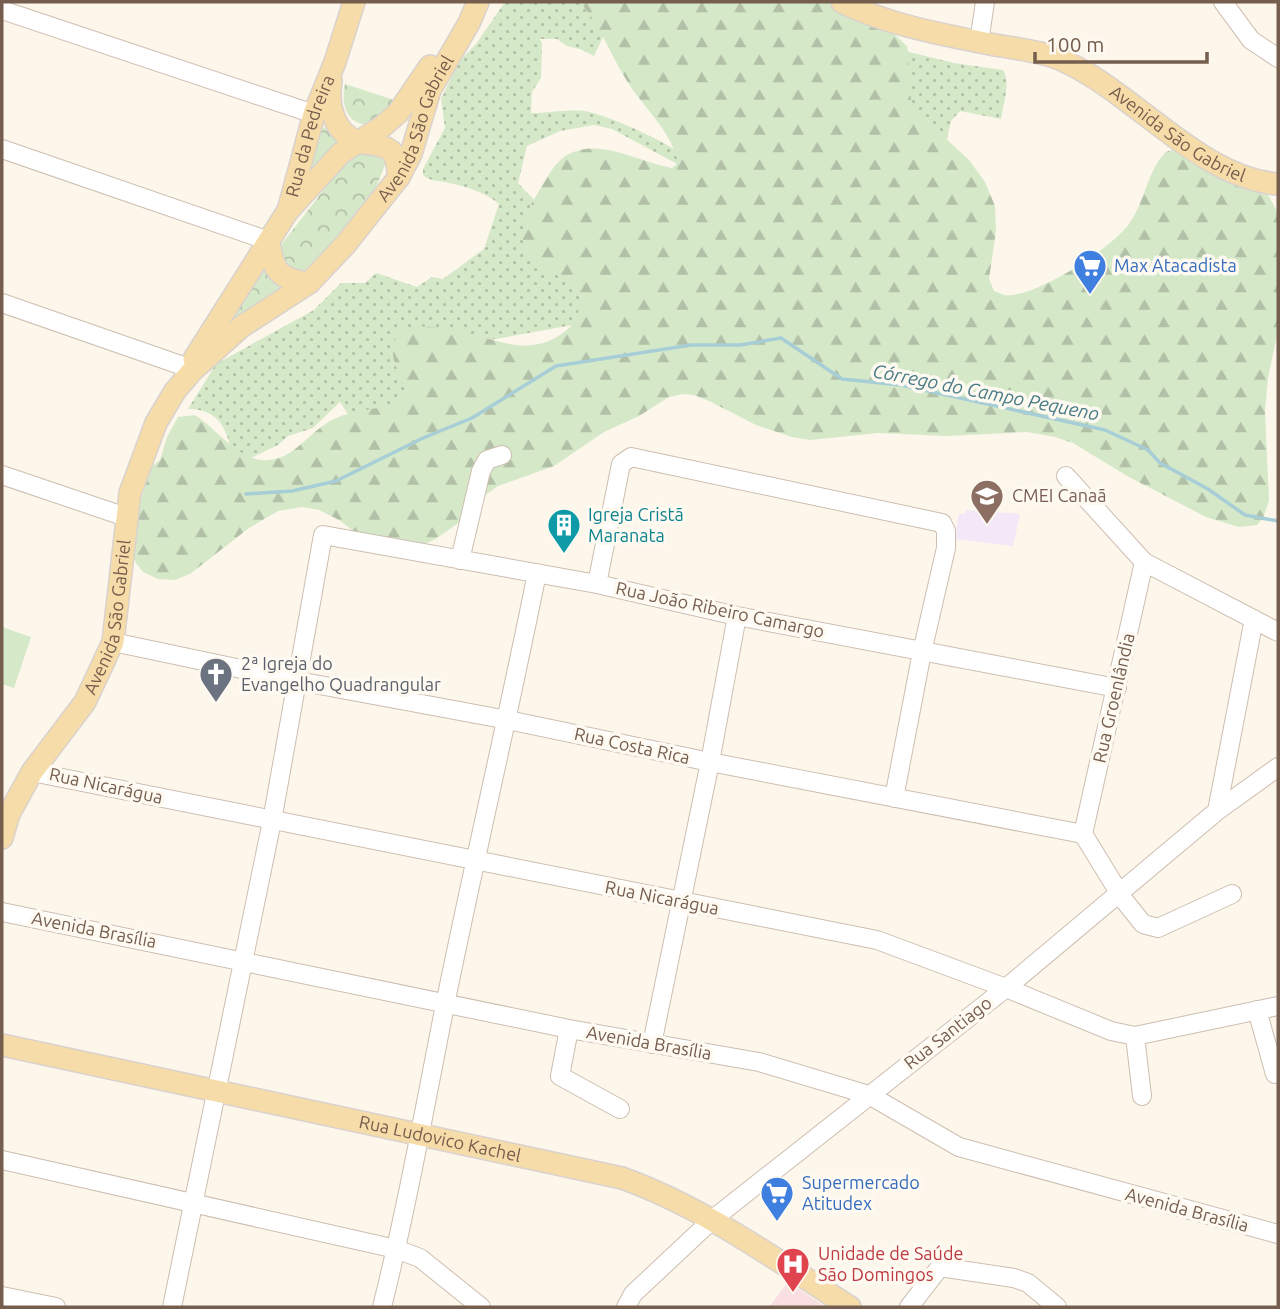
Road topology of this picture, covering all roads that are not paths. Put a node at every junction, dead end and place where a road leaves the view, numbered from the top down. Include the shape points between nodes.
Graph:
1 (354, 2) edge
2 (477, 2) edge
3 (842, 2) edge
4 (985, 2) edge
5 (1223, 2) edge
6 (2, 10) edge
7 (979, 42) junction
8 (1278, 58) edge
9 (335, 62) junction
10 (314, 114) junction
11 (351, 138) junction
12 (2, 149) edge
13 (399, 177) junction
14 (1278, 184) edge
15 (288, 212) junction
16 (269, 241) junction
17 (309, 283) junction
18 (2, 303) edge
19 (186, 375) junction
20 (502, 455) dead end
21 (2, 475) edge
22 (1066, 476) dead end
23 (126, 517) junction
24 (460, 560) junction
25 (1144, 562) junction
26 (537, 573) junction
27 (597, 584) junction
28 (737, 616) junction
29 (1254, 619) junction
30 (1278, 632) edge
31 (113, 642) junction
32 (922, 652) junction
33 (298, 681) junction
34 (1116, 688) junction
35 (508, 720) junction
36 (710, 762) junction
37 (1278, 767) edge
38 (33, 772) junction
39 (894, 798) junction
40 (1217, 811) junction
41 (272, 821) junction
42 (1083, 834) junction
43 (2, 838) edge
44 (477, 861) junction
45 (1119, 893) junction
46 (1232, 894) dead end
47 (681, 901) junction
48 (2, 912) edge
49 (244, 960) junction
50 (1006, 988) junction
51 (445, 1003) junction
52 (1278, 1006) edge
53 (1256, 1010) junction
54 (569, 1029) junction
55 (1135, 1036) junction
56 (652, 1044) junction
57 (2, 1045) edge
58 (1275, 1074) dead end
59 (215, 1091) junction
60 (869, 1095) junction
61 (1142, 1096) dead end
62 (620, 1109) dead end
63 (420, 1137) junction
64 (2, 1160) edge
65 (193, 1203) junction
66 (713, 1219) junction
67 (1278, 1234) edge
68 (396, 1249) junction
69 (2, 1296) edge
70 (56, 1307) edge
71 (172, 1307) edge
72 (382, 1307) edge
73 (481, 1307) edge
74 (626, 1307) edge
75 (850, 1307) edge
76 (909, 1307) edge
77 (1057, 1307) edge

1 - 9 main road, Rua da Pedreira
2 - 11 main road, Avenida São Gabriel via 397,113 383,126
2 - 13 main road, Avenida São Gabriel via 430,90 411,154
3 - 7 main road, Avenida São Gabriel via 893,22
4 - 7 street
5 - 8 street via 1251,40
6 - 10 street
7 - 14 main road, Avenida São Gabriel via 1065,61 1101,80 1214,163 1237,175
9 - 10 main road, Rua da Pedreira
9 - 11 main road, Rua da Pedreira via 330,104
10 - 11 main road
10 - 15 main road, Rua da Pedreira
11 - 13 main road via 389,150 396,158
11 - 15 main road, Avenida São Gabriel
12 - 16 street
13 - 17 main road, Avenida São Gabriel
15 - 16 main road, Avenida São Gabriel
16 - 17 main road via 272,264 284,276
16 - 19 main road, Avenida São Gabriel
17 - 19 main road, Avenida São Gabriel via 241,327
18 - 19 street
19 - 23 main road, Avenida São Gabriel via 145,450
20 - 24 street via 488,460 481,471
21 - 23 street
22 - 25 street
23 - 31 main road, Avenida São Gabriel
24 - 26 street, Rua João Ribeiro Camargo
24 - 33 street, Rua João Ribeiro Camargo via 323,535
25 - 29 street
25 - 34 street, Rua Groenlândia
26 - 27 street, Rua João Ribeiro Camargo
26 - 35 street
27 - 28 street, Rua João Ribeiro Camargo
27 - 32 street via 621,464 631,457 942,523 946,548
28 - 32 street, Rua João Ribeiro Camargo
28 - 36 street
29 - 30 street
29 - 40 street
31 - 33 street, Rua Costa Rica
31 - 38 main road, Avenida São Gabriel via 85,702
32 - 34 street, Rua João Ribeiro Camargo
32 - 39 street
33 - 35 street, Rua Costa Rica
33 - 41 street
34 - 42 street, Rua Groenlândia
35 - 36 street, Rua Costa Rica
35 - 44 street
36 - 39 street, Rua Costa Rica
36 - 47 street
37 - 40 street, Rua Santiago
38 - 41 street, Rua Nicarágua
38 - 43 main road, Avenida São Gabriel via 9,814
39 - 42 street, Rua Costa Rica
40 - 45 street, Rua Santiago
41 - 44 street, Rua Nicarágua
41 - 49 street
42 - 45 street
44 - 47 street, Rua Nicarágua
44 - 51 street
45 - 46 street via 1143,924 1158,928
45 - 50 street, Rua Santiago
47 - 50 street, Rua Nicarágua via 877,940
47 - 56 street
48 - 49 street, Avenida Brasília
49 - 51 street, Avenida Brasília
49 - 59 street
50 - 55 street, Rua Nicarágua via 1111,1031
50 - 60 street, Rua Santiago
51 - 54 street, Avenida Brasília
51 - 63 street
52 - 53 street, Rua Nicarágua
53 - 55 street, Rua Nicarágua
53 - 58 street
54 - 56 street, Avenida Brasília
54 - 62 street via 560,1076
55 - 61 street
56 - 60 street, Avenida Brasília via 759,1062
57 - 59 main road, Rua Ludovico Kachel
59 - 63 main road, Rua Ludovico Kachel
59 - 65 street
60 - 66 street, Rua Santiago
60 - 67 street, Avenida Brasília via 958,1147
63 - 66 main road, Rua Ludovico Kachel via 622,1178
63 - 68 street
64 - 65 street
65 - 68 street
65 - 71 street
66 - 74 street, Rua Santiago via 633,1294
66 - 75 main road, Rua Ludovico Kachel
68 - 72 street
68 - 73 street via 420,1258
69 - 70 street
76 - 77 street via 940,1267 1014,1278 1028,1283

